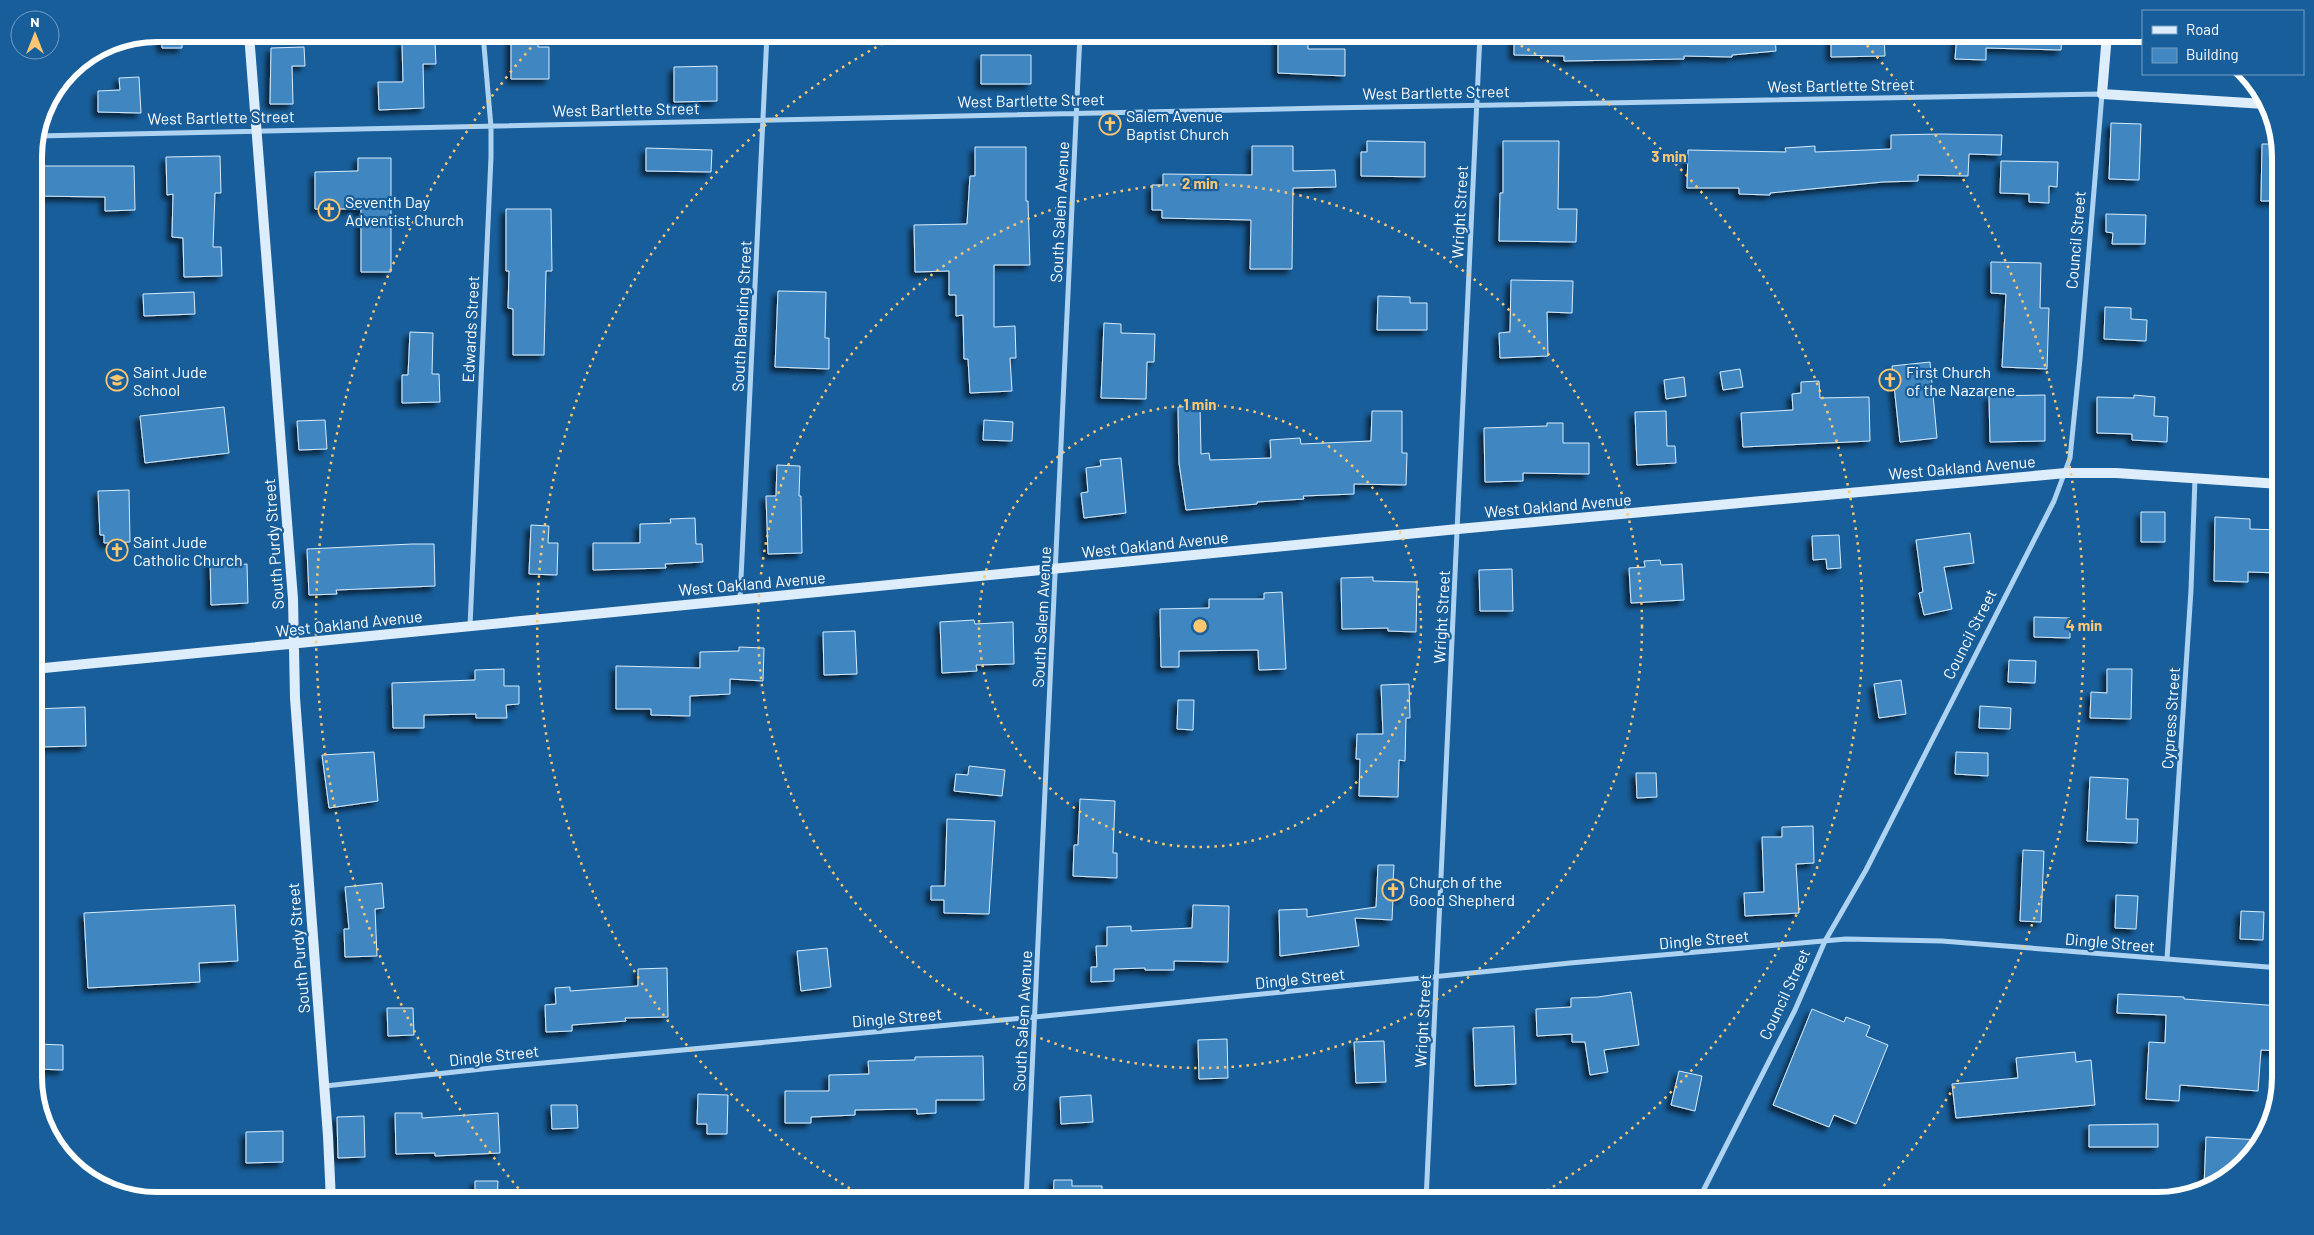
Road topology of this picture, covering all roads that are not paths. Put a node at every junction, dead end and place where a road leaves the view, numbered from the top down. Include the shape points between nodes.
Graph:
1 (1480, 42) edge
2 (2106, 42) edge
3 (249, 43) edge
4 (484, 43) edge
5 (767, 43) edge
6 (1080, 43) edge
7 (2102, 94) junction
8 (2258, 104) edge
9 (1477, 106) junction
10 (1076, 114) junction
11 (763, 122) junction
12 (491, 127) junction
13 (256, 131) junction
14 (44, 136) edge
15 (2066, 473) junction
16 (2195, 478) junction
17 (2271, 483) edge
18 (1458, 529) junction
19 (1056, 570) junction
20 (740, 600) junction
21 (470, 626) junction
22 (294, 643) junction
23 (43, 668) edge
24 (1826, 941) junction
25 (2167, 959) junction
26 (2272, 967) edge
27 (1437, 977) junction
28 (1035, 1017) junction
29 (324, 1086) junction
30 (330, 1192) edge
31 (1026, 1192) edge
32 (1426, 1192) edge
33 (1703, 1192) edge

1 - 9 street, Wright Street
2 - 7 street, Council Street
3 - 13 street, South Purdy Street
4 - 12 street, Edwards Street
5 - 11 street, South Blanding Street
6 - 10 street, South Salem Avenue
7 - 8 street, West Bartlette Street
7 - 9 street, West Bartlette Street
7 - 15 street, Council Street via 2080,359
9 - 10 street, West Bartlette Street
9 - 18 street, Wright Street
10 - 11 street, West Bartlette Street
10 - 19 street, South Salem Avenue
11 - 12 street, West Bartlette Street
11 - 20 street, South Blanding Street
12 - 13 street, West Bartlette Street
12 - 21 street, Edwards Street
13 - 14 street, West Bartlette Street
13 - 22 street, South Purdy Street
15 - 16 street, West Oakland Avenue
15 - 18 street, West Oakland Avenue
15 - 24 street, Council Street via 1866,870
16 - 17 street, West Oakland Avenue
16 - 25 street, Cypress Street via 2191,590
18 - 19 street, West Oakland Avenue
18 - 27 street, Wright Street
19 - 20 street, West Oakland Avenue
19 - 28 street, South Salem Avenue
20 - 21 street, West Oakland Avenue
21 - 22 street, West Oakland Avenue
22 - 23 street, West Oakland Avenue
22 - 29 street, South Purdy Street via 294,698
24 - 25 street, Dingle Street via 1942,941
24 - 27 street, Dingle Street
24 - 33 street, Council Street via 1795,1010
25 - 26 street, Dingle Street
27 - 28 street, Dingle Street
27 - 32 street, Wright Street
28 - 29 street, Dingle Street
28 - 31 street, South Salem Avenue
29 - 30 street, South Purdy Street

